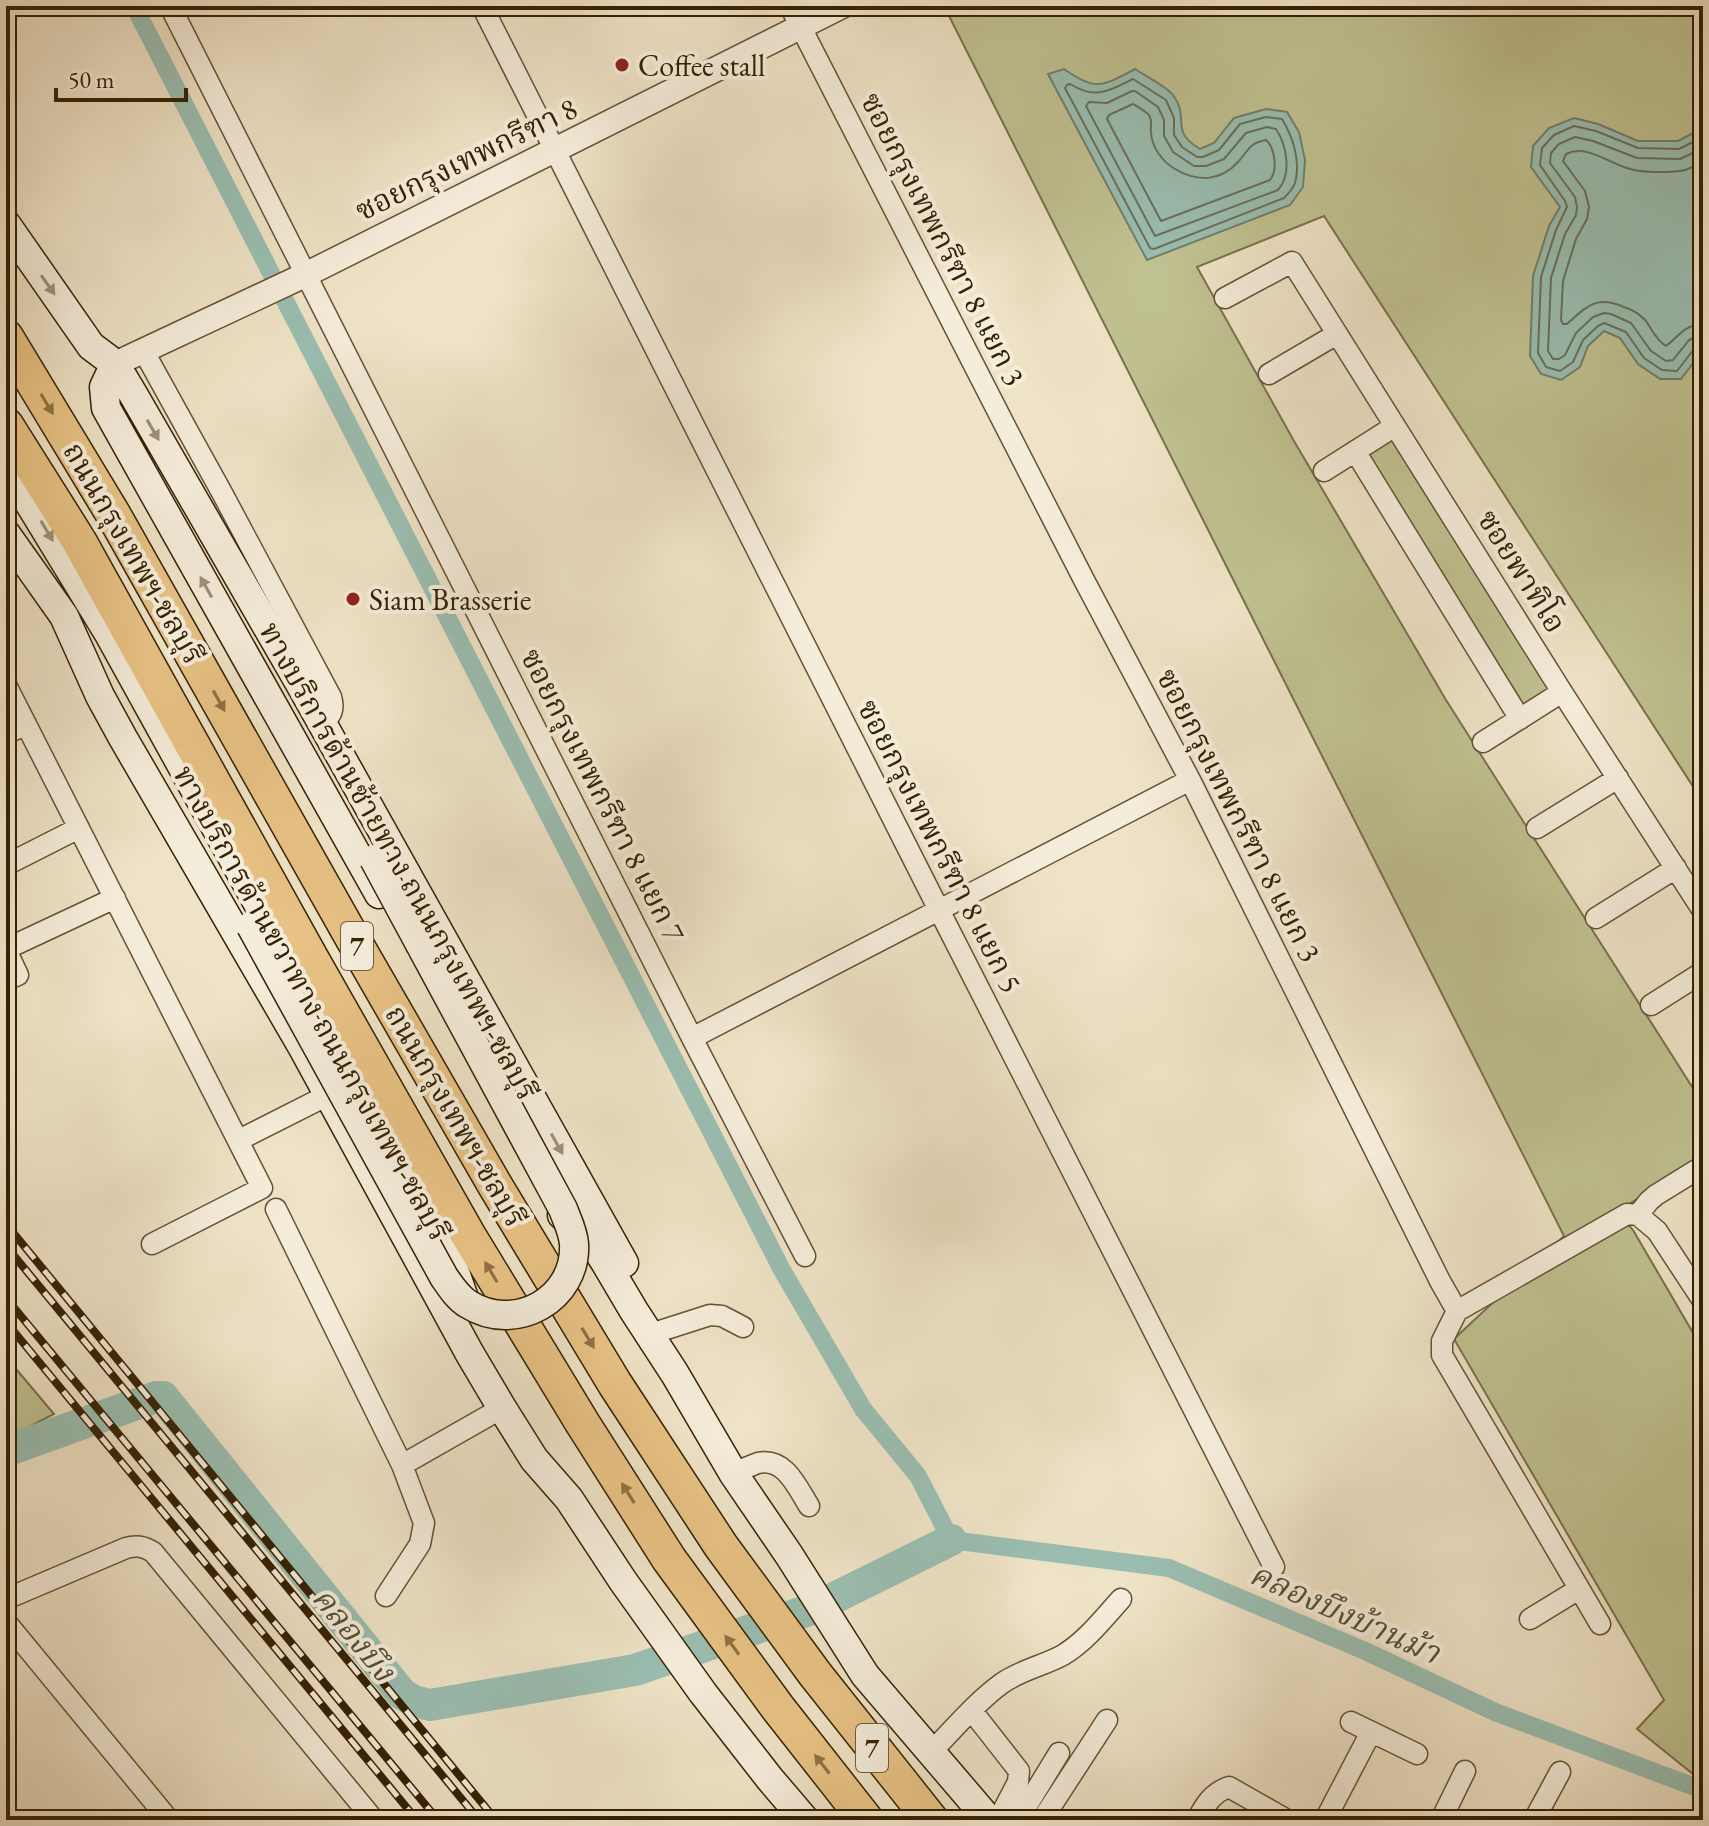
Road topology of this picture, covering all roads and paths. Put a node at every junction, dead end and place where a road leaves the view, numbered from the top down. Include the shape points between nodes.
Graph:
1 (170, 6) edge
2 (482, 6) edge
3 (842, 6) edge
4 (796, 17) edge
5 (554, 151) junction
6 (6, 224) edge
7 (300, 277) junction
8 (1225, 298) dead end
9 (1337, 334) junction
10 (6, 337) edge
11 (143, 350) junction
12 (115, 364) junction
13 (1269, 374) dead end
14 (133, 394) junction
15 (6, 425) edge
16 (1395, 426) junction
17 (116, 427) junction
18 (1355, 451) junction
19 (6, 465) edge
20 (1324, 471) dead end
21 (6, 534) edge
22 (215, 537) junction
23 (187, 551) junction
24 (252, 601) junction
25 (64, 616) junction
26 (6, 685) edge
27 (1562, 692) junction
28 (1520, 719) junction
29 (26, 724) junction
30 (322, 724) junction
31 (6, 734) edge
32 (1483, 742) dead end
33 (1618, 778) junction
34 (1190, 780) junction
35 (79, 828) junction
36 (1537, 828) dead end
37 (6, 865) edge
38 (1676, 868) junction
39 (115, 898) junction
40 (939, 910) junction
41 (1703, 911) edge
42 (1596, 918) dead end
43 (6, 950) edge
44 (1703, 972) edge
45 (6, 980) edge
46 (1651, 1005) dead end
47 (692, 1038) junction
48 (328, 1095) junction
49 (239, 1140) junction
50 (1703, 1166) edge
51 (276, 1209) dead end
52 (1638, 1215) junction
53 (152, 1244) dead end
54 (805, 1256) dead end
55 (1702, 1295) edge
56 (1457, 1311) junction
57 (743, 1327) dead end
58 (660, 1331) junction
59 (675, 1374) junction
60 (502, 1408) junction
61 (402, 1465) junction
62 (733, 1473) junction
63 (569, 1499) junction
64 (809, 1506) dead end
65 (1274, 1567) dead end
66 (1579, 1589) junction
67 (386, 1596) dead end
68 (6, 1599) edge
69 (1121, 1599) dead end
70 (1530, 1619) dead end
71 (6, 1622) edge
72 (1600, 1624) dead end
73 (972, 1711) junction
74 (1107, 1720) dead end
75 (1351, 1722) dead end
76 (1371, 1732) junction
77 (930, 1753) junction
78 (1059, 1753) dead end
79 (1417, 1754) dead end
80 (1465, 1771) dead end
81 (1560, 1772) dead end
82 (169, 1820) edge
83 (374, 1820) edge
84 (805, 1820) edge
85 (866, 1820) edge
86 (931, 1820) edge
87 (989, 1820) edge
88 (998, 1820) edge
89 (1018, 1820) edge
90 (1042, 1820) edge
91 (1197, 1820) edge
92 (1287, 1820) edge
93 (1325, 1820) edge
94 (1441, 1820) edge
95 (1534, 1820) edge

1 - 7 street, ซอยกรุงเทพกรีฑา 8 แยก 7
2 - 5 street, ซอยกรุงเทพกรีฑา 8 แยก 5
3 - 4 street, ซอยกรุงเทพกรีฑา 8
4 - 5 street, ซอยกรุงเทพกรีฑา 8
4 - 34 street, ซอยกรุงเทพกรีฑา 8 แยก 3
5 - 7 street, ซอยกรุงเทพกรีฑา 8
5 - 40 street, ซอยกรุงเทพกรีฑา 8 แยก 5
6 -> 12 main road, ทางบริการด้านซ้ายทาง ถนนกรุงเทพฯ-ชลบุรี via 91,346
7 - 11 street, ซอยกรุงเทพกรีฑา 8
7 - 47 street, ซอยกรุงเทพกรีฑา 8 แยก 7 via 449,556
8 - 9 street, ซอยพาทิโอ via 1292,262
9 - 13 street
9 - 16 street, ซอยพาทิโอ
10 -> 86 highway, ถนนกรุงเทพฯ-ชลบุรี / 7 via 615,1384 721,1546
11 - 12 street, ซอยกรุงเทพกรีฑา 8
11 - 30 street via 331,697 333,711
12 - 14 main road, ทางบริการด้านซ้ายทาง ถนนกรุงเทพฯ-ชลบุรี
12 - 17 main road, ทางบริการด้านซ้ายทาง ถนนกรุงเทพฯ-ชลบุรี via 104,397
14 - 17 main road via 118,408
14 -> 22 main road, ทางบริการด้านซ้ายทาง ถนนกรุงเทพฯ-ชลบุรี
85 -> 15 highway, ถนนกรุงเทพฯ-ชลบุรี / 7 via 669,1559 583,1424 467,1233 79,541
16 - 18 street
16 - 27 street, ซอยพาทิโอ
17 - 23 main road, ทางบริการด้านซ้ายทาง ถนนกรุงเทพฯ-ชลบุรี
18 - 20 street
18 - 28 street
19 -> 63 main road, ทางบริการด้านขวาทาง ถนนกรุงเทพฯ-ชลบุรี via 109,634 416,1190 447,1249 478,1337 546,1447
21 - 25 main road, ทางบริการด้านขวาทาง ถนนกรุงเทพฯ-ชลบุรี
22 - 23 main road via 196,538
22 - 24 main road, ทางบริการด้านซ้ายทาง ถนนกรุงเทพฯ-ชลบุรี
59 -> 23 main road, ทางบริการด้านซ้ายทาง ถนนกรุงเทพฯ-ชลบุรี via 596,1248 552,1201
24 - 25 main road, bridge via 282,684 571,1228 569,1275 536,1309 483,1311 455,1293 444,1277 163,768
24 - 30 main road, ทางบริการด้านซ้ายทาง ถนนกรุงเทพฯ-ชลบุรี
25 - 48 main road, ทางบริการด้านขวาทาง ถนนกรุงเทพฯ-ชลบุรี via 123,738
26 - 29 street
27 - 28 street
27 - 33 street, ซอยพาทิโอ
28 - 32 street
29 - 31 street
29 - 35 street
30 -> 58 main road, ทางบริการด้านซ้ายทาง ถนนกรุงเทพฯ-ชลบุรี
33 - 36 street
33 - 38 street, ซอยพาทิโอ
34 - 40 street
34 - 56 street, ซอยกรุงเทพกรีฑา 8 แยก 3
35 - 37 street
35 - 39 street
38 - 41 street, ซอยพาทิโอ
38 - 42 street
39 - 43 street
39 - 49 street
40 - 47 street
40 - 65 street, ซอยกรุงเทพกรีฑา 8 แยก 5
43 - 45 street via 18,975
44 - 46 street
47 - 54 street, ซอยกรุงเทพกรีฑา 8 แยก 7
48 - 49 street
48 - 60 main road, ทางบริการด้านขวาทาง ถนนกรุงเทพฯ-ชลบุรี
49 - 53 street via 262,1188
50 - 52 street via 1656,1195
51 - 61 street
52 - 55 street via 1657,1231
52 - 56 street via 1627,1214
56 - 66 street via 1442,1341 1442,1355
57 - 58 street via 710,1315
58 - 59 main road, ทางบริการด้านซ้ายทาง ถนนกรุงเทพฯ-ชลบุรี
59 - 62 main road, ทางบริการด้านซ้ายทาง ถนนกรุงเทพฯ-ชลบุรี
60 - 61 street
60 - 63 main road, ทางบริการด้านขวาทาง ถนนกรุงเทพฯ-ชลบุรี via 534,1459
61 - 67 street via 424,1523 420,1544
62 - 64 street via 761,1462 781,1466
62 - 77 main road, ทางบริการด้านซ้ายทาง ถนนกรุงเทพฯ-ชลบุรี via 865,1675
63 - 84 main road, ทางบริการด้านขวาทาง ถนนกรุงเทพฯ-ชลบุรี via 703,1693
66 - 70 street
66 - 72 street
68 - 83 street via 126,1548 153,1552
69 - 73 street via 1086,1638 1002,1683
71 - 82 street
73 - 77 street
73 - 88 street via 1019,1771
74 - 90 street
75 - 76 street
76 - 79 street
76 - 93 street
77 - 87 main road, ทางบริการด้านซ้ายทาง ถนนกรุงเทพฯ-ชลบุรี
78 - 89 street
80 - 94 street
81 - 95 street
91 - 92 street via 1217,1791 1229,1787

